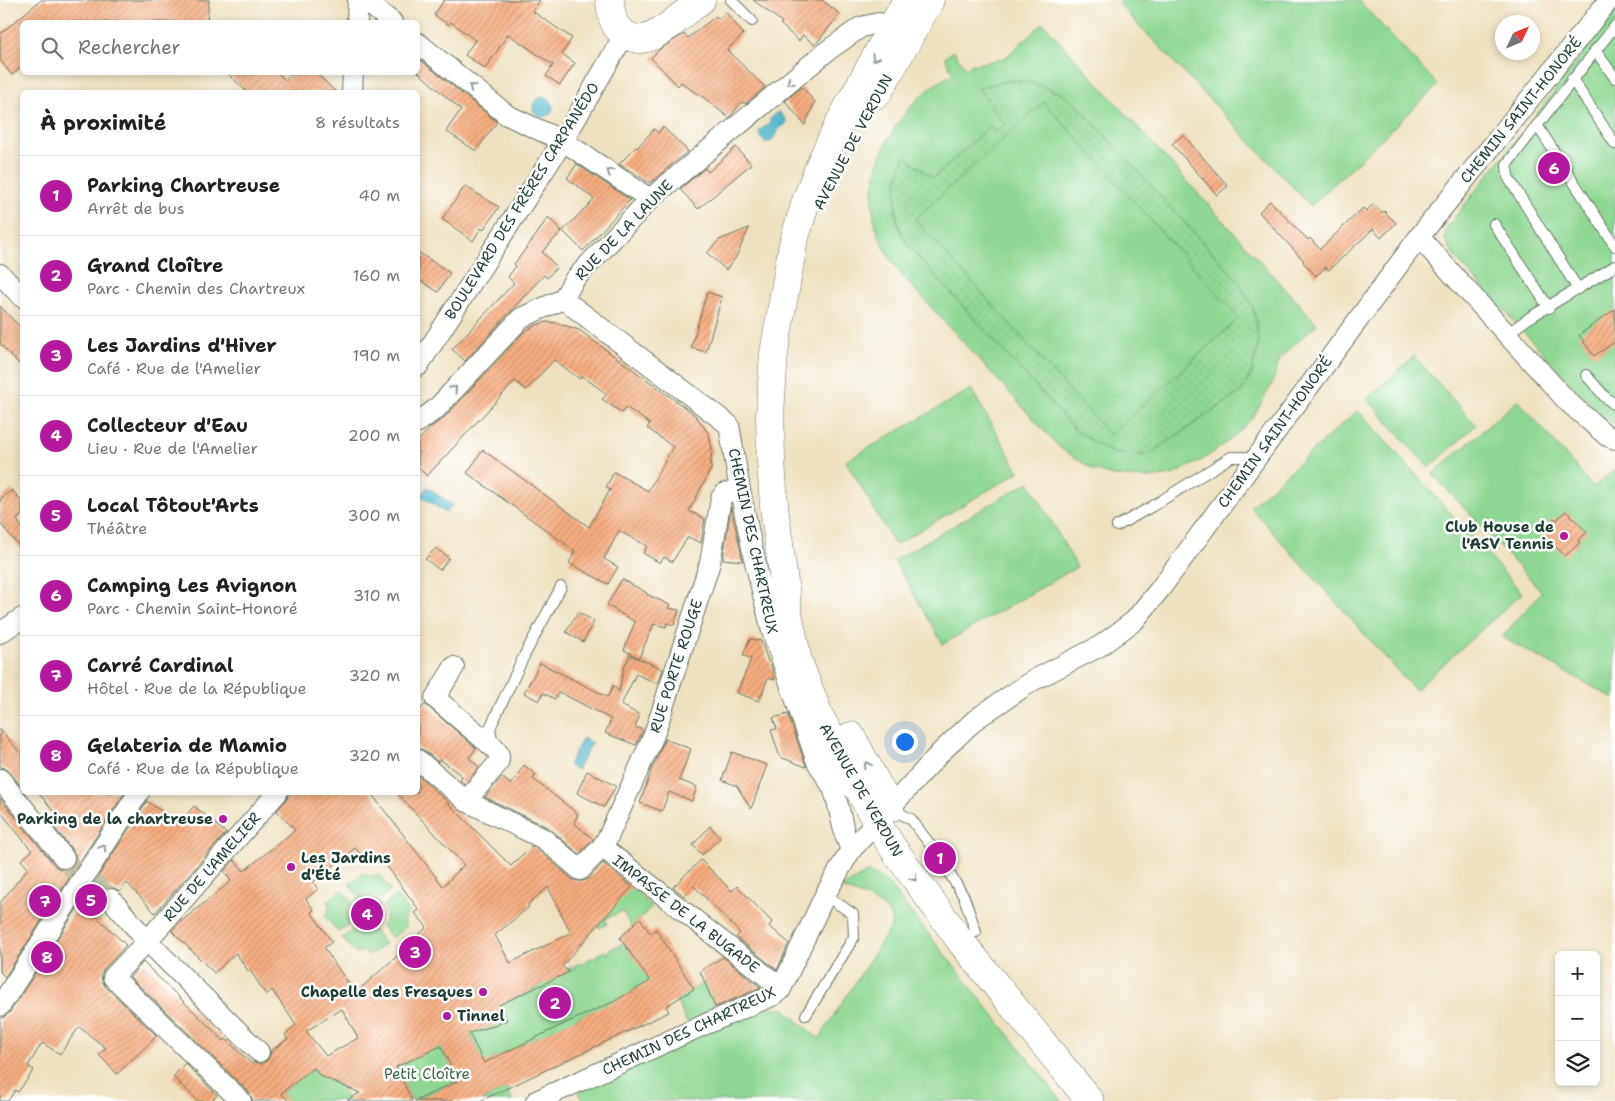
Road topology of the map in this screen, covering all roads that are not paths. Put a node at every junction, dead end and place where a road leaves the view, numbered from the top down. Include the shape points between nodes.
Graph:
1 (358, 0) edge
2 (364, 0) edge
3 (610, 0) edge
4 (702, 0) edge
5 (731, 0) edge
6 (907, 0) edge
7 (924, 0) edge
8 (930, 0) edge
9 (1609, 0) edge
10 (357, 20) edge
11 (389, 20) edge
12 (752, 21) dead end
13 (893, 26) junction
14 (1615, 26) edge
15 (624, 35) junction
16 (420, 45) edge
17 (1595, 50) junction
18 (353, 75) edge
19 (1615, 78) edge
20 (1572, 79) junction
21 (883, 84) junction
22 (352, 90) edge
23 (1537, 125) junction
24 (563, 141) junction
25 (1615, 144) edge
26 (650, 199) junction
27 (1494, 224) dead end
28 (1419, 237) junction
29 (1615, 246) edge
30 (1615, 266) edge
31 (0, 274) edge
32 (1578, 289) junction
33 (785, 290) junction
34 (20, 295) edge
35 (563, 299) junction
36 (1549, 308) junction
37 (1507, 334) junction
38 (420, 363) edge
39 (1586, 375) dead end
40 (1615, 404) edge
41 (420, 421) edge
42 (1615, 440) edge
43 (1257, 457) junction
44 (740, 490) junction
45 (1117, 526) dead end
46 (561, 587) dead end
47 (20, 619) edge
48 (0, 634) edge
49 (454, 667) dead end
50 (493, 746) junction
51 (420, 762) edge
52 (0, 779) edge
53 (136, 795) edge
54 (275, 795) edge
55 (466, 801) junction
56 (883, 816) junction
57 (602, 847) junction
58 (851, 850) junction
59 (78, 872) junction
60 (825, 895) junction
61 (111, 899) tunnel mouth
62 (147, 941) junction
63 (771, 980) dead end
64 (6, 983) edge
65 (0, 1006) edge
66 (806, 1015) dead end
67 (258, 1052) dead end
68 (1084, 1093) edge
69 (241, 1101) edge
70 (536, 1101) edge

1 - 10 street
2 - 11 street
3 - 15 main road via 615,25
4 - 15 main road via 652,36 638,39
5 - 12 lane
6 - 13 main road, AVENUE DE VERDUN
7 - 21 main road
8 - 21 main road, AVENUE DE VERDUN
9 - 28 street, CHEMIN SAINT-HONORÉ
13 -> 26 street, RUE DE LA LAUNE via 869,24 844,38
13 -> 33 main road, AVENUE DE VERDUN via 821,162 793,244
14 - 17 lane
15 - 24 street, BOULEVARD DES FRÈRES CARPANÉDO
24 -> 16 street via 507,115
17 - 19 lane
17 - 20 lane
18 - 22 street
20 - 23 lane
20 - 25 lane
21 - 33 main road, AVENUE DE VERDUN via 836,167
23 - 29 lane
23 - 32 lane via 1507,164 1508,177
26 -> 24 street
24 - 38 street, BOULEVARD DES FRÈRES CARPANÉDO
26 - 35 street, RUE DE LA LAUNE via 574,280
27 - 36 lane
28 - 37 street
28 - 43 street, CHEMIN SAINT-HONORÉ
30 - 32 lane
31 - 34 street
32 - 36 lane
33 - 56 main road, AVENUE DE VERDUN via 774,353 770,414 774,506 788,613 798,662 819,715
41 -> 35 street via 436,409 521,318
35 - 44 street, CHEMIN DES CHARTREUX via 729,425
36 - 37 lane
37 - 42 street via 1568,402
39 - 40 lane via 1605,398
43 - 45 lane via 1231,457
43 - 56 street, CHEMIN SAINT-HONORÉ via 1134,621 1100,646 1032,680 976,718
44 - 57 street, RUE PORTE ROUGE via 725,493 721,498 710,563 654,735
44 - 58 street, CHEMIN DES CHARTREUX via 772,631 816,762 833,788
46 - 50 lane via 490,728
47 - 48 street
49 - 50 street via 435,698
50 - 55 street via 500,757 498,763
51 - 55 street
52 - 59 street
59 -> 53 street
54 - 62 street, RUE DE L'AMELIER
55 - 57 street via 544,839 580,870
56 - 58 street, CHEMIN DES CHARTREUX
56 - 68 main road, AVENUE DE VERDUN via 910,841 976,932
56 -> 68 main road, AVENUE DE VERDUN via 895,851 962,943
57 - 63 street, IMPASSE DE LA BUGADE
58 - 60 street, CHEMIN DES CHARTREUX
59 - 64 street
60 - 66 lane via 853,914 854,937
60 - 70 street, CHEMIN DES CHARTREUX via 780,991
61 - 62 street
62 - 67 street
62 - 69 street, RUE DE L'AMELIER via 113,978
64 - 65 street

